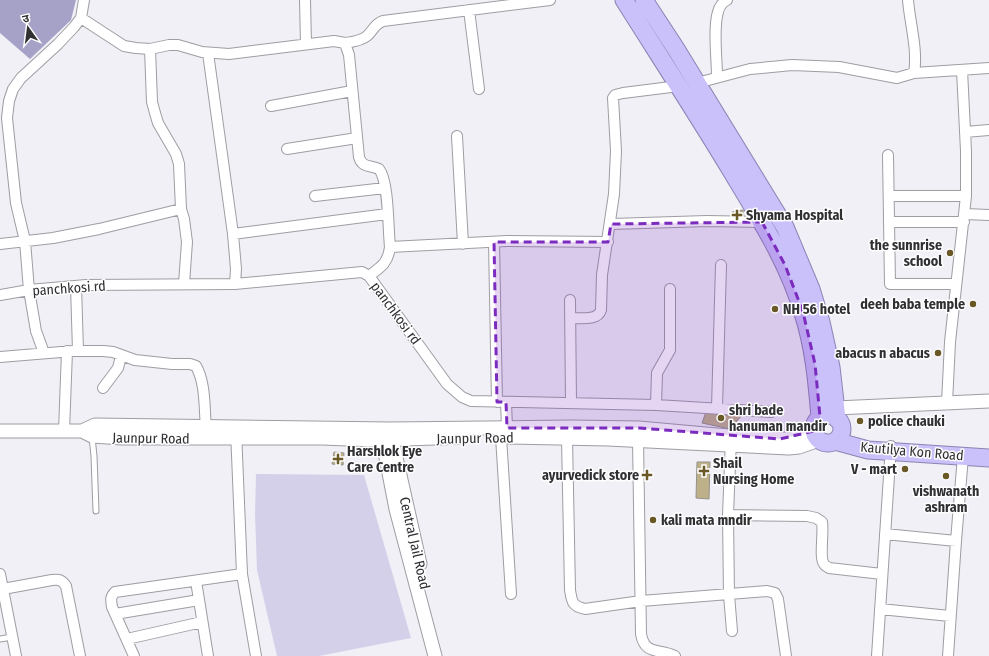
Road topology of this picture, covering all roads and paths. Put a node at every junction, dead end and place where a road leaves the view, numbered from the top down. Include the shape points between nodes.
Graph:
1 (84, 0) edge
2 (305, 0) edge
3 (550, 0) edge
4 (624, 0) edge
5 (644, 0) edge
6 (727, 0) edge
7 (908, 0) edge
8 (469, 10) junction
9 (81, 18) junction
10 (345, 43) junction
11 (306, 44) junction
12 (150, 49) junction
13 (208, 53) junction
14 (989, 68) edge
15 (962, 70) junction
16 (914, 73) junction
17 (718, 77) junction
18 (697, 83) junction
19 (679, 86) junction
20 (479, 90) dead end
21 (352, 91) junction
22 (271, 106) dead end
23 (989, 130) edge
24 (965, 132) junction
25 (457, 136) dead end
26 (357, 138) junction
27 (287, 148) dead end
28 (888, 155) dead end
29 (385, 188) junction
30 (315, 196) dead end
31 (889, 196) junction
32 (966, 196) junction
33 (181, 209) junction
34 (387, 214) junction
35 (989, 215) edge
36 (964, 218) junction
37 (762, 222) junction
38 (889, 222) junction
39 (611, 224) junction
40 (233, 234) junction
41 (26, 241) junction
42 (494, 242) junction
43 (608, 242) junction
44 (0, 244) edge
45 (463, 244) junction
46 (390, 247) junction
47 (721, 265) dead end
48 (369, 276) junction
49 (184, 284) junction
50 (235, 284) junction
51 (956, 284) junction
52 (76, 286) junction
53 (670, 289) dead end
54 (29, 290) junction
55 (0, 295) edge
56 (570, 300) dead end
57 (570, 318) junction
58 (67, 351) junction
59 (78, 351) junction
60 (44, 353) junction
61 (121, 356) junction
62 (0, 357) edge
63 (103, 388) dead end
64 (989, 401) edge
65 (501, 402) junction
66 (571, 403) junction
67 (947, 403) junction
68 (656, 405) junction
69 (717, 408) junction
70 (771, 412) dead end
71 (206, 427) junction
72 (829, 427) junction
73 (0, 431) edge
74 (64, 431) junction
75 (87, 433) junction
76 (236, 433) junction
77 (504, 433) junction
78 (386, 434) junction
79 (567, 438) junction
80 (638, 440) junction
81 (731, 441) junction
82 (891, 448) junction
83 (989, 450) edge
84 (963, 456) junction
85 (989, 458) edge
86 (96, 511) dead end
87 (728, 515) junction
88 (885, 534) junction
89 (956, 541) junction
90 (0, 574) edge
91 (242, 574) junction
92 (882, 574) junction
93 (196, 581) junction
94 (3, 589) junction
95 (511, 594) dead end
96 (730, 594) junction
97 (199, 600) junction
98 (641, 601) junction
99 (427, 609) junction
100 (880, 609) junction
101 (116, 614) junction
102 (950, 616) junction
103 (202, 622) junction
104 (732, 631) dead end
105 (12, 637) junction
106 (0, 639) edge
107 (127, 639) junction
108 (16, 656) edge
109 (80, 656) edge
110 (134, 656) edge
111 (208, 656) edge
112 (256, 656) edge
113 (434, 656) edge
114 (442, 656) edge
115 (675, 656) edge
116 (786, 656) edge
117 (877, 656) edge
118 (948, 656) edge

1 - 9 street
2 - 11 street
3 - 8 street
4 - 19 highway
5 - 18 highway
6 - 17 street via 718,10 716,19
7 - 16 street
8 - 10 street via 383,21 366,37
8 - 20 street
9 - 12 street via 124,46
9 - 41 street via 58,44 21,78 7,101 6,118 12,173
10 - 11 street via 334,41
10 - 21 street via 349,55
11 - 13 street via 229,54
12 - 13 street via 178,45
12 - 33 street via 154,113 179,164
13 - 40 street
14 - 15 street
15 - 16 street
15 - 24 street
16 - 17 street via 897,78 839,67 792,65 750,69
17 - 18 street
18 - 72 highway via 785,227 811,289 822,322 831,367
19 - 37 highway
19 - 39 street via 622,92 613,98 616,151
21 - 22 street
21 - 26 street
23 - 24 street
24 - 32 street
25 - 45 street
26 - 27 street
26 - 29 street via 361,163 379,169
28 - 31 street
29 - 30 street
29 - 34 street
31 - 32 street
31 - 38 street
32 - 36 street
33 - 41 street via 53,238
33 - 49 street via 187,242
34 - 40 street
34 - 46 street
35 - 36 street
36 - 38 street
36 - 51 street
37 - 39 street
37 - 72 highway via 785,265 803,312
38 - 51 street via 890,284
39 - 43 street
40 - 50 street
41 - 44 street
41 - 54 street
42 - 43 street
42 - 45 street
42 - 65 street
43 - 57 street via 602,275 600,314 590,318
45 - 46 street
46 - 48 street via 385,262
47 - 69 street
48 - 50 street, panchkosi rd via 362,272 353,272
48 - 65 street, panchkosi rd via 447,384 471,401
49 - 50 street, panchkosi rd
49 - 52 street, panchkosi rd
51 - 67 street
52 - 54 street, panchkosi rd
52 - 59 street
53 - 68 street via 670,350 657,373
54 - 55 street, panchkosi rd
54 - 60 street via 36,331
56 - 57 street
57 - 66 street
58 - 59 street
58 - 60 street
58 - 74 street
59 - 61 street via 113,352
60 - 62 street
61 - 63 street via 118,368
61 - 71 street via 135,360 196,366 202,382
64 - 67 street, Jaunpur Road
65 - 66 street, panchkosi rd
65 - 77 street
66 - 68 street, panchkosi rd
67 - 72 street, Jaunpur Road
68 - 69 street, panchkosi rd
69 - 70 street, panchkosi rd
71 - 75 street, Jaunpur Road via 95,425
71 - 76 street, Jaunpur Road
72 - 81 street, Jaunpur Road via 799,447
72 - 82 highway, Kautilya Kon Road via 854,438
73 - 74 street, Jaunpur Road
74 - 75 street, Jaunpur Road
75 - 76 street, Jaunpur Road via 122,438
75 - 86 lane via 94,456
76 - 78 street, Jaunpur Road
76 - 91 street
77 - 78 street, Jaunpur Road
77 - 79 street, Jaunpur Road
77 - 81 street, Jaunpur Road via 571,427 639,428
77 - 95 street
78 - 99 street, Central Jail Road
79 - 80 street, Jaunpur Road
79 - 98 street via 572,601 577,607 585,609
80 - 81 street, Jaunpur Road
80 - 98 street
81 - 87 street
82 - 83 highway, Kautilya Kon Road
82 - 84 highway, Kautilya Kon Road
82 - 88 street
84 - 85 highway, Kautilya Kon Road
84 - 89 street
87 - 92 street via 816,518 822,522 824,530 824,564 830,568
87 - 96 street
88 - 89 street
88 - 92 street
89 - 102 street
90 - 94 street
91 - 93 street
91 - 112 street
92 - 100 street
93 - 97 street
93 - 101 street via 115,592 111,600
94 - 105 street
94 - 109 street via 58,579 63,581
96 - 98 street
96 - 104 street
96 - 116 street via 767,591 775,593
97 - 101 street
97 - 103 street
98 - 115 street via 641,634 645,646
99 - 113 street
99 - 114 street, Central Jail Road
100 - 102 street
100 - 117 street
101 - 107 street
102 - 118 street
103 - 107 street
103 - 111 street
105 - 106 lane
105 - 108 street
107 - 110 street

